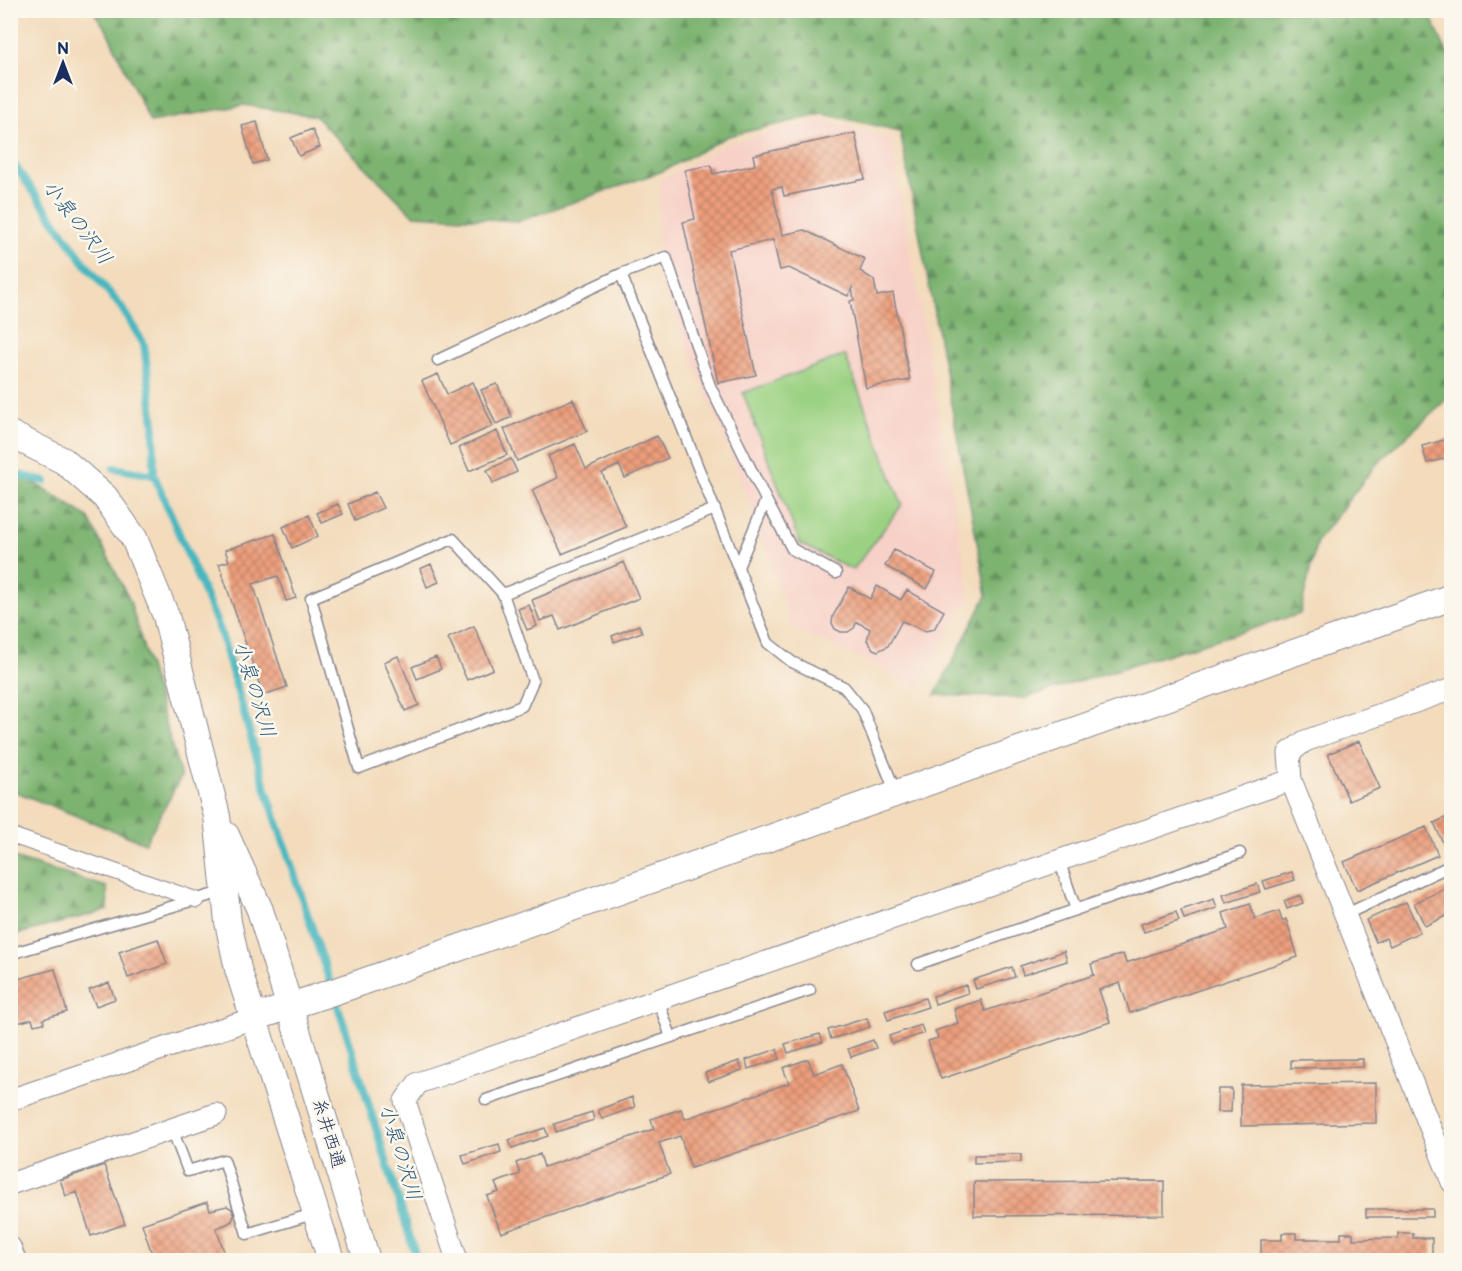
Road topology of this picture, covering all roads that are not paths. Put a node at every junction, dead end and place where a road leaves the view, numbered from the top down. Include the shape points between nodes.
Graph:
1 (621, 274) junction
2 (438, 360) dead end
3 (10, 434) edge
4 (766, 500) junction
5 (715, 509) junction
6 (738, 567) junction
7 (836, 573) dead end
8 (503, 594) junction
9 (1452, 597) edge
10 (1452, 689) edge
11 (1291, 780) junction
12 (897, 793) junction
13 (217, 816) junction
14 (10, 835) edge
15 (1240, 853) dead end
16 (1059, 860) junction
17 (1452, 865) edge
18 (225, 891) junction
19 (197, 900) junction
20 (1076, 909) junction
21 (1344, 915) junction
22 (10, 954) edge
23 (918, 964) dead end
24 (810, 990) dead end
25 (658, 1000) junction
26 (291, 1005) junction
27 (254, 1018) junction
28 (671, 1037) junction
29 (10, 1100) edge
30 (486, 1100) dead end
31 (216, 1114) dead end
32 (172, 1129) junction
33 (1449, 1168) edge
34 (10, 1184) edge
35 (316, 1213) junction
36 (10, 1247) edge
37 (15, 1260) edge
38 (331, 1260) edge
39 (367, 1260) edge
40 (457, 1260) edge

1 - 2 lane
1 - 4 lane via 666,256 710,386
1 - 5 lane
3 - 13 street via 64,461 105,497 134,538 166,616
4 - 6 lane
4 - 7 lane via 792,549
5 - 6 lane
5 - 8 lane
6 - 12 lane via 768,643 792,662 844,687 862,709
8 - 8 lane via 453,539 311,598 359,768 522,706 533,681
9 - 12 street
10 - 11 street via 1305,741 1289,753
11 - 16 street
11 - 21 street
12 - 26 street
13 - 18 street, 糸井西通
13 - 26 street, 糸井西通 via 260,910
14 - 19 street
15 - 20 lane
16 - 20 lane
16 - 25 street
17 - 21 lane
18 - 19 lane
18 - 27 street, 糸井西通 via 238,969
19 - 22 lane
20 - 23 lane
21 - 33 street
24 - 28 lane
25 - 28 lane
25 - 40 street via 418,1083 405,1101
26 - 27 street
26 - 39 street, 糸井西通
27 - 29 street
27 - 35 street, 糸井西通
28 - 30 lane
31 - 32 street
32 - 34 street
32 - 35 lane via 188,1171 224,1160 247,1234
35 - 38 street, 糸井西通
36 - 37 street

